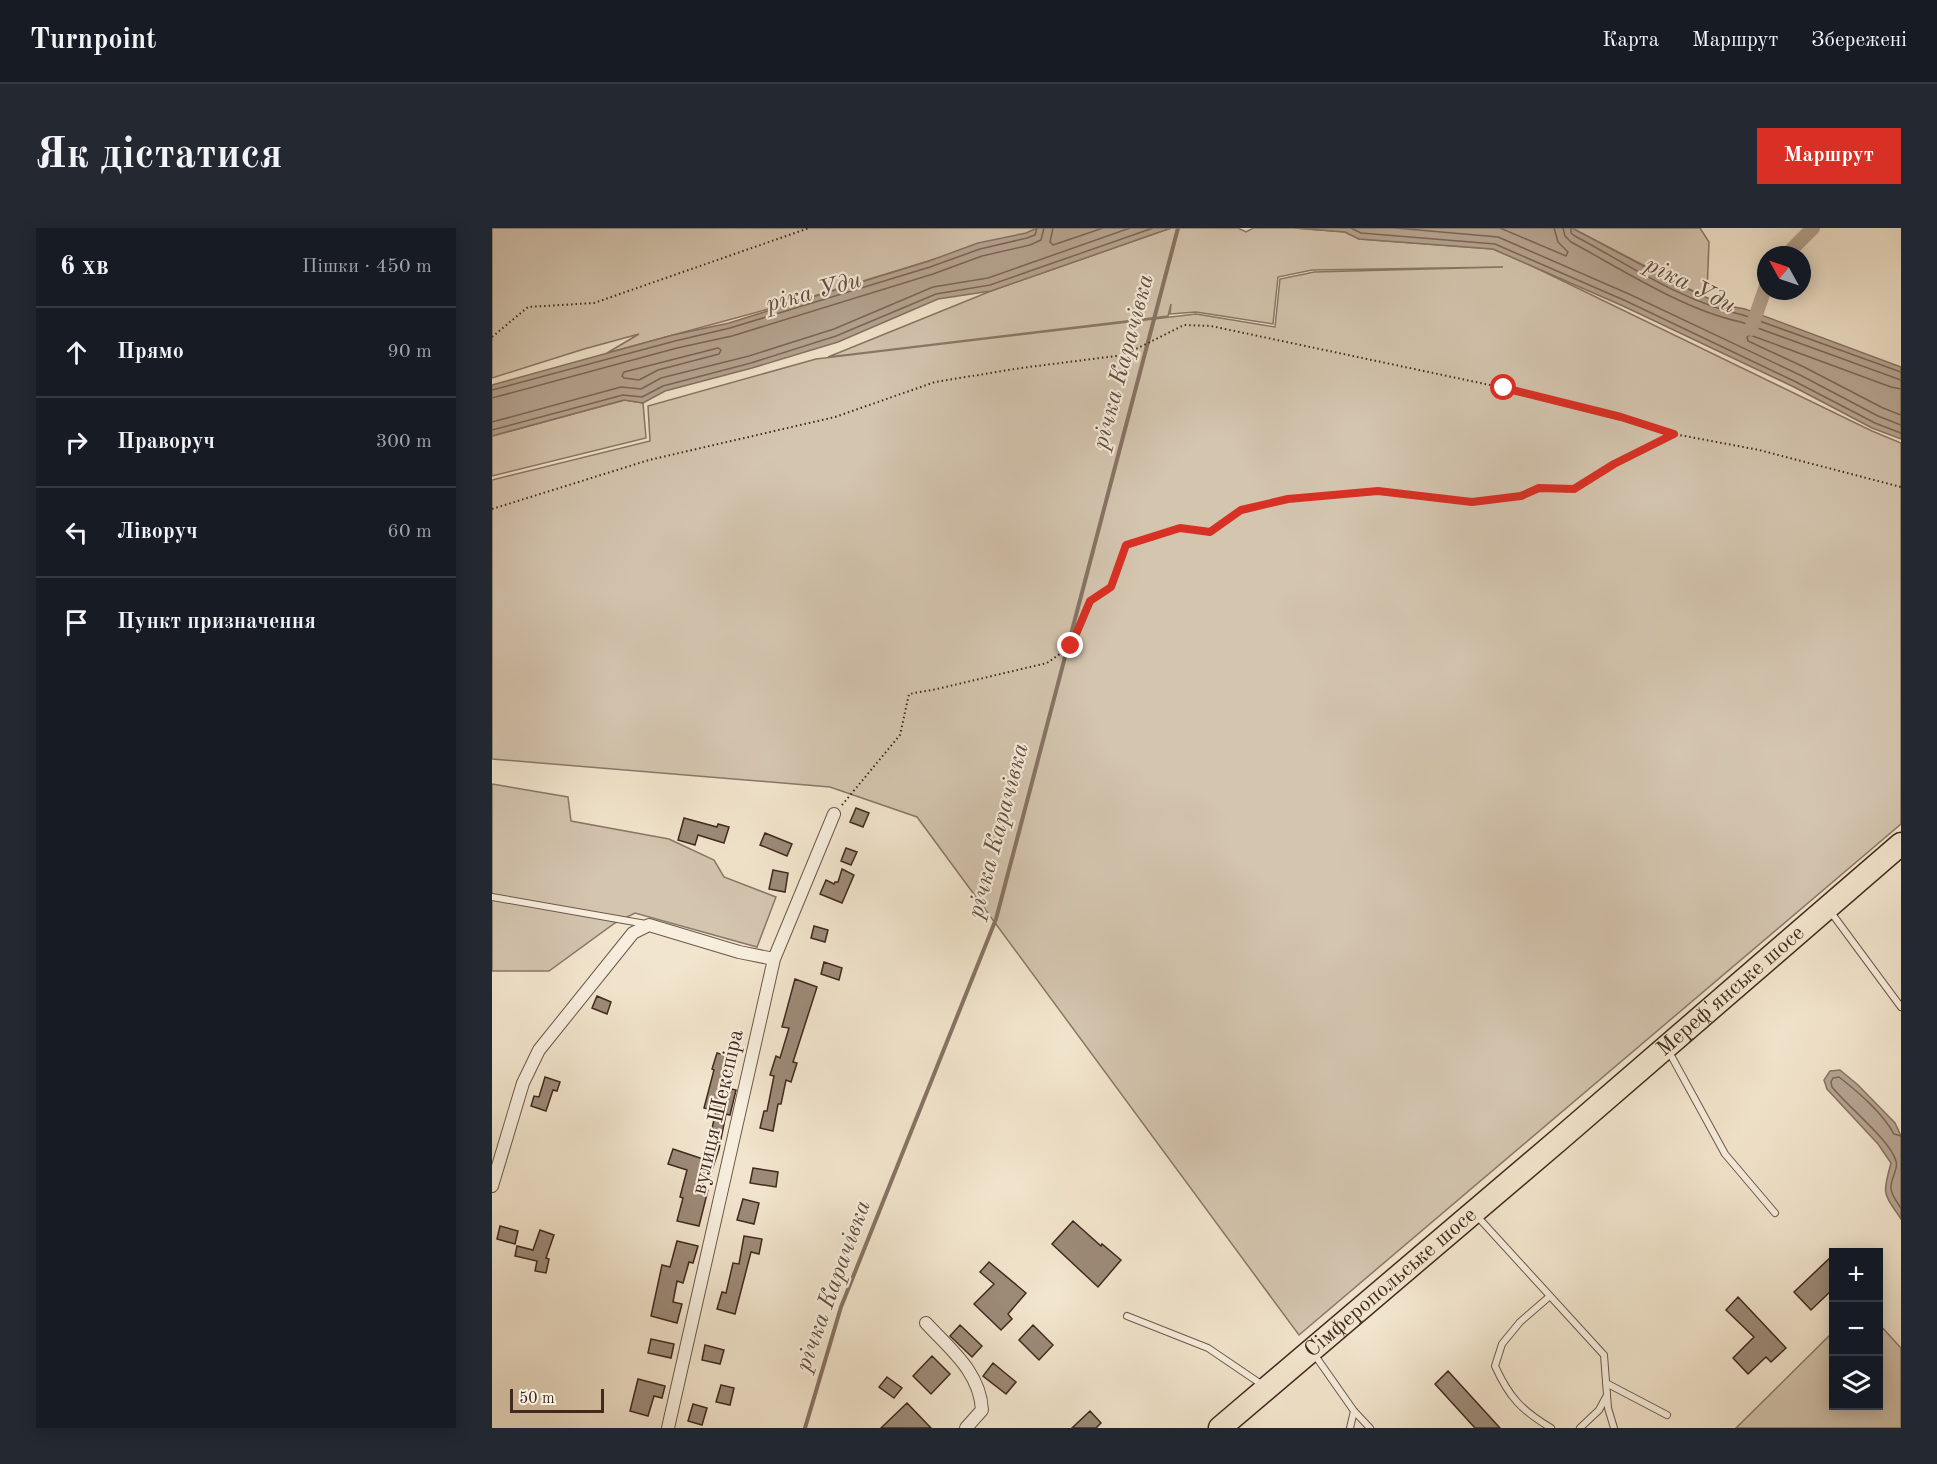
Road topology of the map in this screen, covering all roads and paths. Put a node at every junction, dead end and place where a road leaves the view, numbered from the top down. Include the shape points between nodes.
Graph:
1 (809, 228) edge
2 (492, 337) edge
3 (1674, 434) junction
4 (1901, 487) edge
5 (492, 509) edge
6 (834, 814) joint
7 (1901, 844) edge
8 (492, 897) edge
9 (1827, 908) junction
10 (649, 925) junction
11 (774, 959) junction
12 (1901, 1007) edge
13 (1666, 1047) junction
14 (1561, 1138) joint
15 (492, 1186) edge
16 (1474, 1212) junction
17 (1775, 1213) dead end
18 (1550, 1296) junction
19 (1127, 1316) dead end
20 (926, 1323) dead end
21 (1311, 1351) junction
22 (1606, 1383) junction
23 (1267, 1388) junction
24 (1606, 1396) junction
25 (1354, 1412) junction
26 (1667, 1415) dead end
27 (668, 1428) edge
28 (966, 1428) edge
29 (1220, 1428) edge
30 (1350, 1428) edge
31 (1370, 1428) edge
32 (1551, 1428) edge
33 (1580, 1428) edge
34 (1614, 1428) edge

1 - 2 path via 594,303 528,307
3 - 4 path via 1759,450
3 - 5 path via 1504,388 1211,326 1184,325 1124,355 935,382 835,417 650,460
3 - 6 path via 1574,489 1539,488 1521,496 1472,502 1378,491 1288,499 1241,510 1210,532 1180,528 1126,545 1111,587 1090,601 1071,646 1047,663 909,694 900,735
6 - 11 street, вулиця Шекспіра
7 - 9 highway, Мереф'янське шосе
8 - 10 lane
9 - 12 lane
9 - 13 highway, Мереф'янське шосе
10 - 11 street
10 - 15 street via 633,933 539,1050 523,1083
11 - 27 street, вулиця Шекспіра
13 - 14 highway, Мереф'янське шосе
13 - 17 lane via 1725,1154
14 - 16 highway, Сімферопольське шосе
16 - 18 lane
16 - 21 highway, Сімферопольське шосе
18 - 22 lane via 1604,1355
18 - 32 lane via 1502,1344 1495,1366 1506,1390 1529,1415
19 - 23 lane via 1208,1348
20 - 28 street via 971,1371 981,1394 982,1410
21 - 23 highway, Сімферопольське шосе
21 - 25 lane
22 - 24 lane
22 - 26 lane
23 - 29 highway, Сімферопольське шосе
24 - 33 lane via 1599,1410
24 - 34 lane
25 - 30 lane
25 - 31 lane

